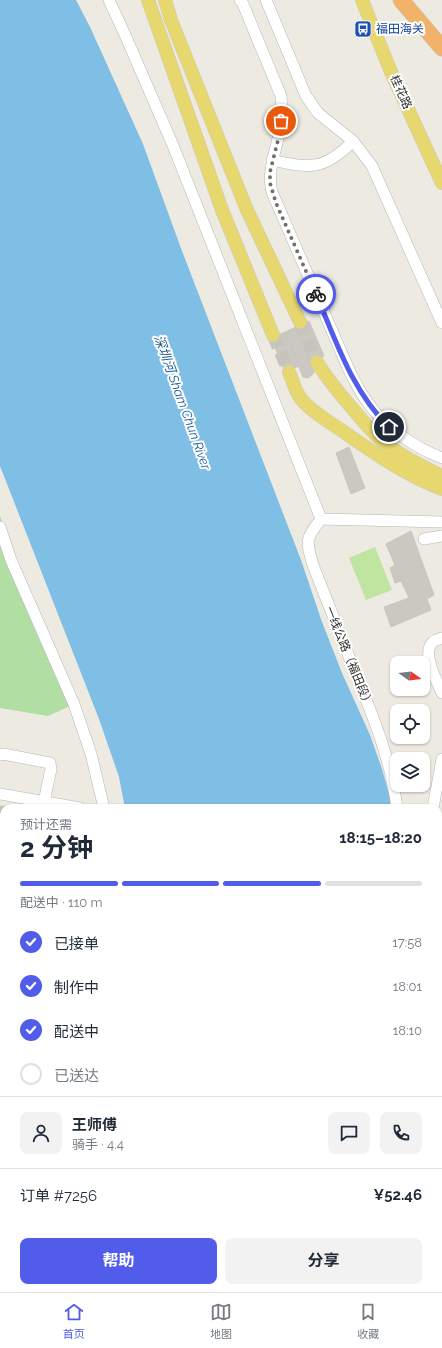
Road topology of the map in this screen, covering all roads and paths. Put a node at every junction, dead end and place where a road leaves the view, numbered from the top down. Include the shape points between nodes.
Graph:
1 (108, 0) edge
2 (148, 0) edge
3 (165, 0) edge
4 (240, 0) edge
5 (266, 0) edge
6 (362, 0) edge
7 (401, 0) edge
8 (442, 48) edge
9 (353, 141) junction
10 (272, 160) junction
11 (442, 183) edge
12 (300, 322) tunnel mouth
13 (442, 323) edge
14 (273, 335) tunnel mouth
15 (317, 362) tunnel mouth
16 (289, 372) tunnel mouth
17 (442, 458) edge
18 (442, 476) edge
19 (442, 489) edge
20 (326, 519) junction
21 (442, 522) edge
22 (3, 535) edge
23 (442, 536) edge
24 (424, 539) dead end
25 (442, 638) edge
26 (442, 694) edge
27 (0, 755) edge
28 (442, 759) edge
29 (0, 794) edge
30 (44, 802) junction
31 (56, 804) edge
32 (103, 804) edge
33 (396, 804) edge
34 (434, 804) edge

1 - 20 street via 172,143
2 - 14 main road via 222,210
3 - 12 main road via 247,210
4 - 10 street via 281,96 280,132
5 - 9 street via 306,96 318,113
6 - 11 main road, 桂花路
7 - 8 highway
9 - 10 street via 336,156 316,165 295,165
9 - 13 street via 379,179
10 - 17 street via 272,192 353,378 367,403 389,427
15 - 18 main road via 339,394 384,443
16 - 19 main road via 302,399 324,418 403,471
20 - 21 street
20 - 33 street, 一线公路（福田段） via 308,538 308,547 375,721 386,755
22 - 32 street via 11,560 74,704 91,754
23 - 24 street
25 - 26 street via 434,642 428,653
27 - 30 street via 50,763
28 - 34 street
29 - 30 street
30 - 31 street

